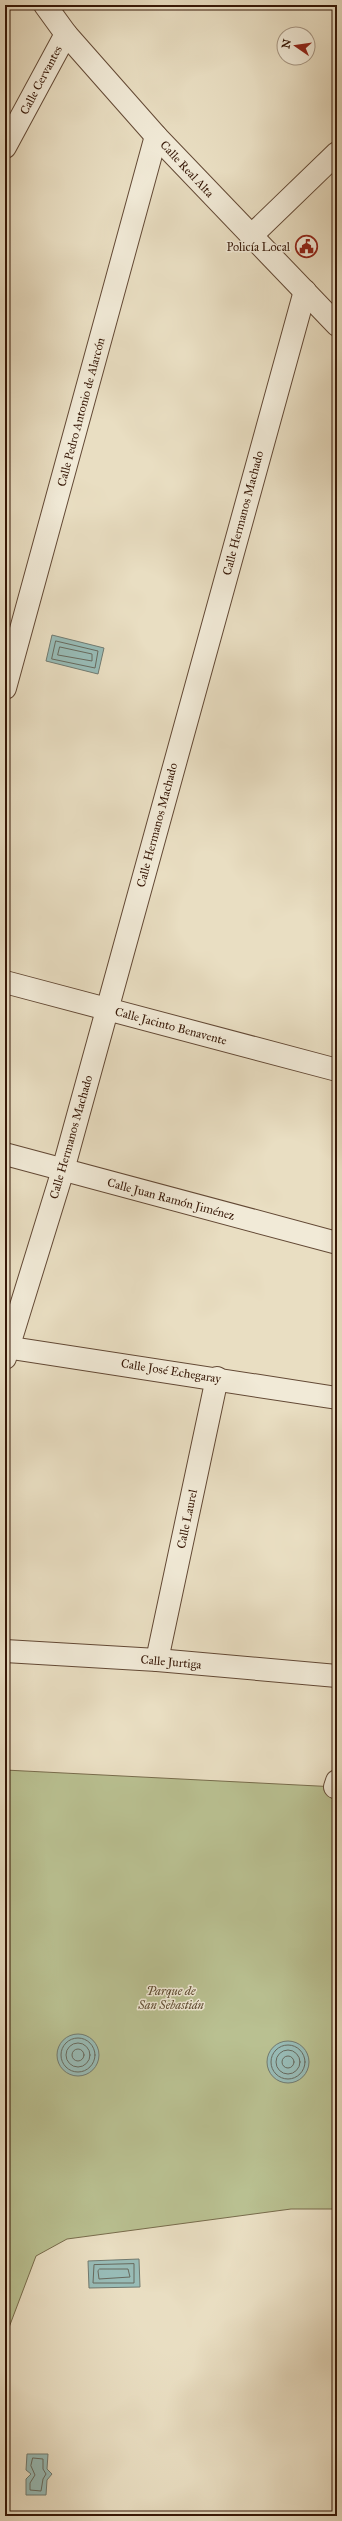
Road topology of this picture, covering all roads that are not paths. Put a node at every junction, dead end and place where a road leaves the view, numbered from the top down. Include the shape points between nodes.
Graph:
1 (45, 5) edge
2 (66, 34) junction
3 (156, 136) junction
4 (5, 147) edge
5 (337, 153) edge
6 (250, 236) junction
7 (305, 290) junction
8 (337, 325) edge
9 (5, 688) edge
10 (5, 982) edge
11 (106, 1008) junction
12 (337, 1070) edge
13 (5, 1154) edge
14 (64, 1170) junction
15 (337, 1243) edge
16 (6, 1351) edge
17 (217, 1378) junction
18 (337, 1398) edge
19 (5, 1651) edge
20 (157, 1660) junction
21 (337, 1676) edge

1 - 2 street, Calle Real Alta
2 - 3 street, Calle Real Alta
2 - 4 street, Calle Cervantes
3 - 6 street, Calle Real Alta
3 - 9 street, Calle Pedro Antonio de Alarcón
5 - 6 street
6 - 7 street, Calle Real Alta
7 - 8 street, Calle Real Alta
7 - 11 street, Calle Hermanos Machado
10 - 11 street, Calle Jacinto Benavente
11 - 12 street, Calle Jacinto Benavente
11 - 14 street, Calle Hermanos Machado
13 - 14 street, Calle Juan Ramón Jiménez
14 - 15 street, Calle Juan Ramón Jiménez
14 - 16 street, Calle Hermanos Machado
16 - 17 street, Calle José Echegaray
17 - 18 street, Calle José Echegaray
17 - 20 street, Calle Laurel
19 - 20 street, Calle Jurtiga
20 - 21 street, Calle Jurtiga

